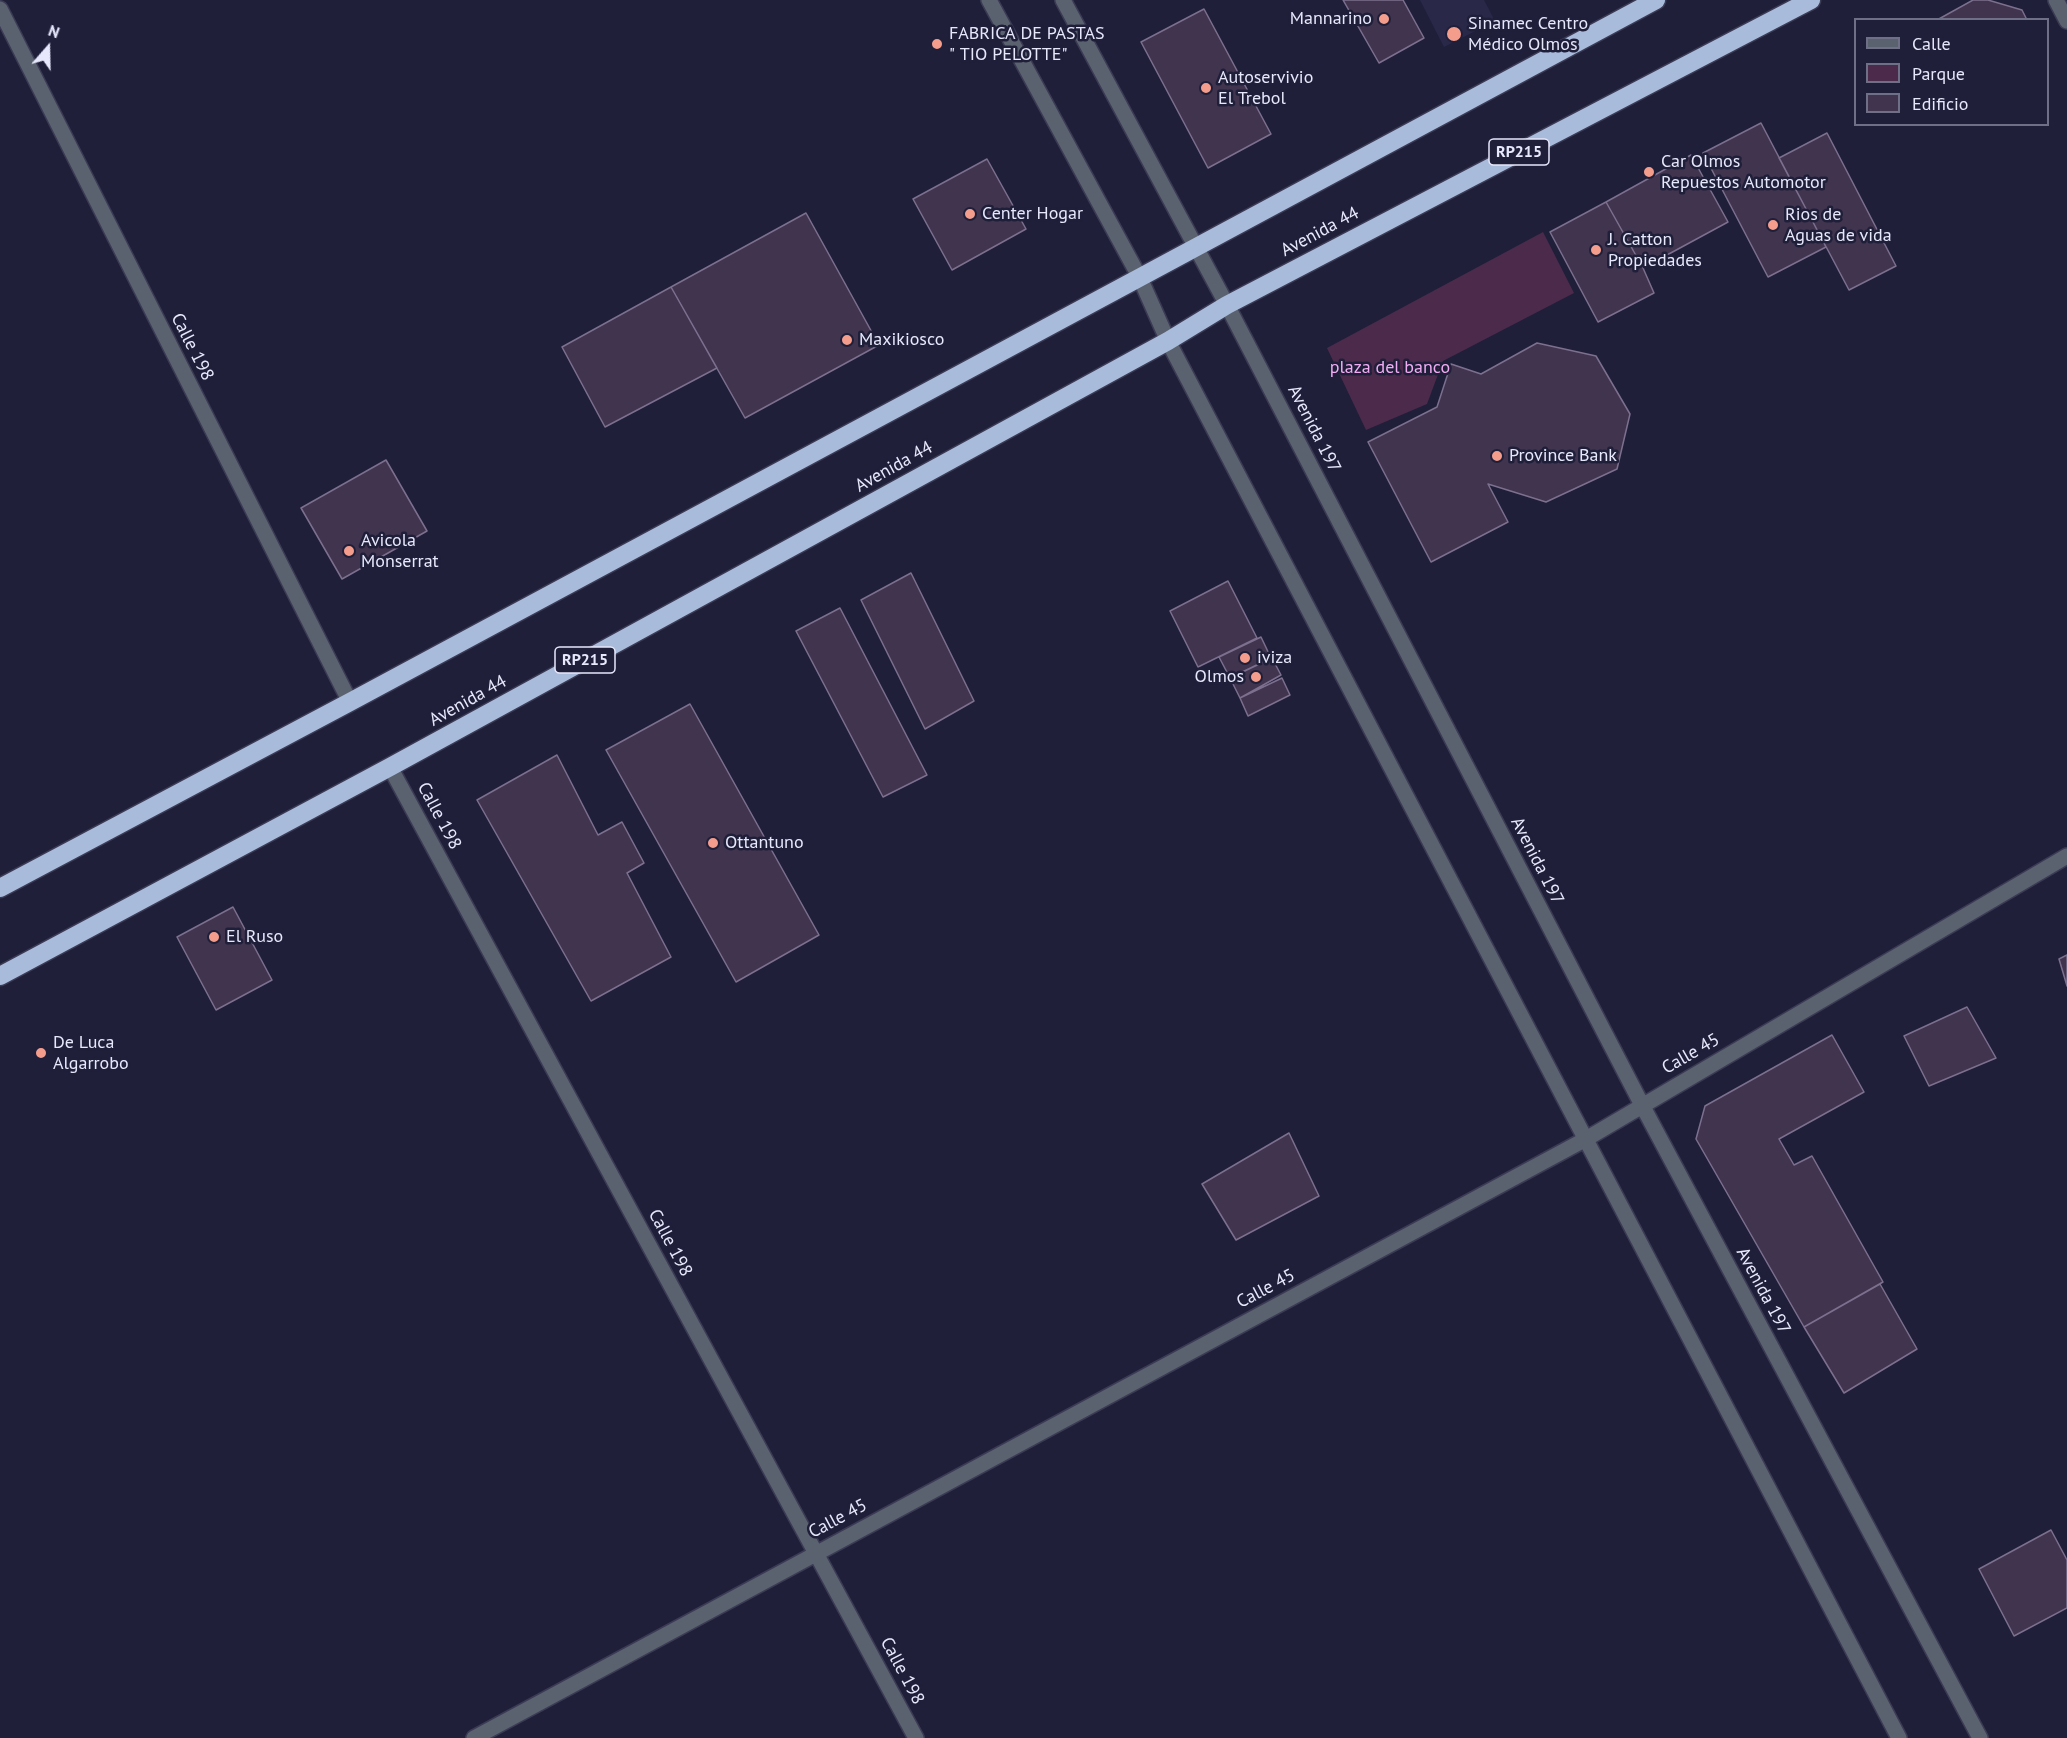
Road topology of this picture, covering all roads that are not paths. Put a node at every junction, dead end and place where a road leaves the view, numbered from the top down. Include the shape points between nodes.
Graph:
1 (989, 0) edge
2 (1063, 0) edge
3 (1656, 0) edge
4 (1810, 0) edge
5 (2056, 0) edge
6 (0, 9) edge
7 (2067, 21) edge
8 (1196, 248) junction
9 (1140, 278) junction
10 (1227, 304) junction
11 (1168, 341) junction
12 (350, 702) junction
13 (390, 767) junction
14 (2067, 856) edge
15 (0, 888) edge
16 (0, 976) edge
17 (1642, 1105) junction
18 (1586, 1139) junction
19 (816, 1552) junction
20 (474, 1738) edge
21 (916, 1738) edge
22 (1899, 1738) edge
23 (1980, 1738) edge

1 - 9 street
2 - 8 street, Avenida 197
3 - 8 highway
4 - 10 highway, Avenida 44 / RP215
5 - 7 street
6 - 12 street, Calle 198
8 - 9 highway
8 - 10 street, Avenida 197
9 - 11 street
9 - 12 highway
10 - 11 highway, Avenida 44 / RP215
10 - 17 street, Avenida 197
11 - 13 highway, Avenida 44 / RP215
11 - 18 street
12 - 15 highway
13 - 16 highway, Avenida 44 / RP215
13 - 19 street, Calle 198
14 - 17 street, Calle 45
17 - 18 street, Calle 45
17 - 23 street, Avenida 197
18 - 19 street, Calle 45
18 - 22 street
19 - 20 street, Calle 45
19 - 21 street, Calle 198

